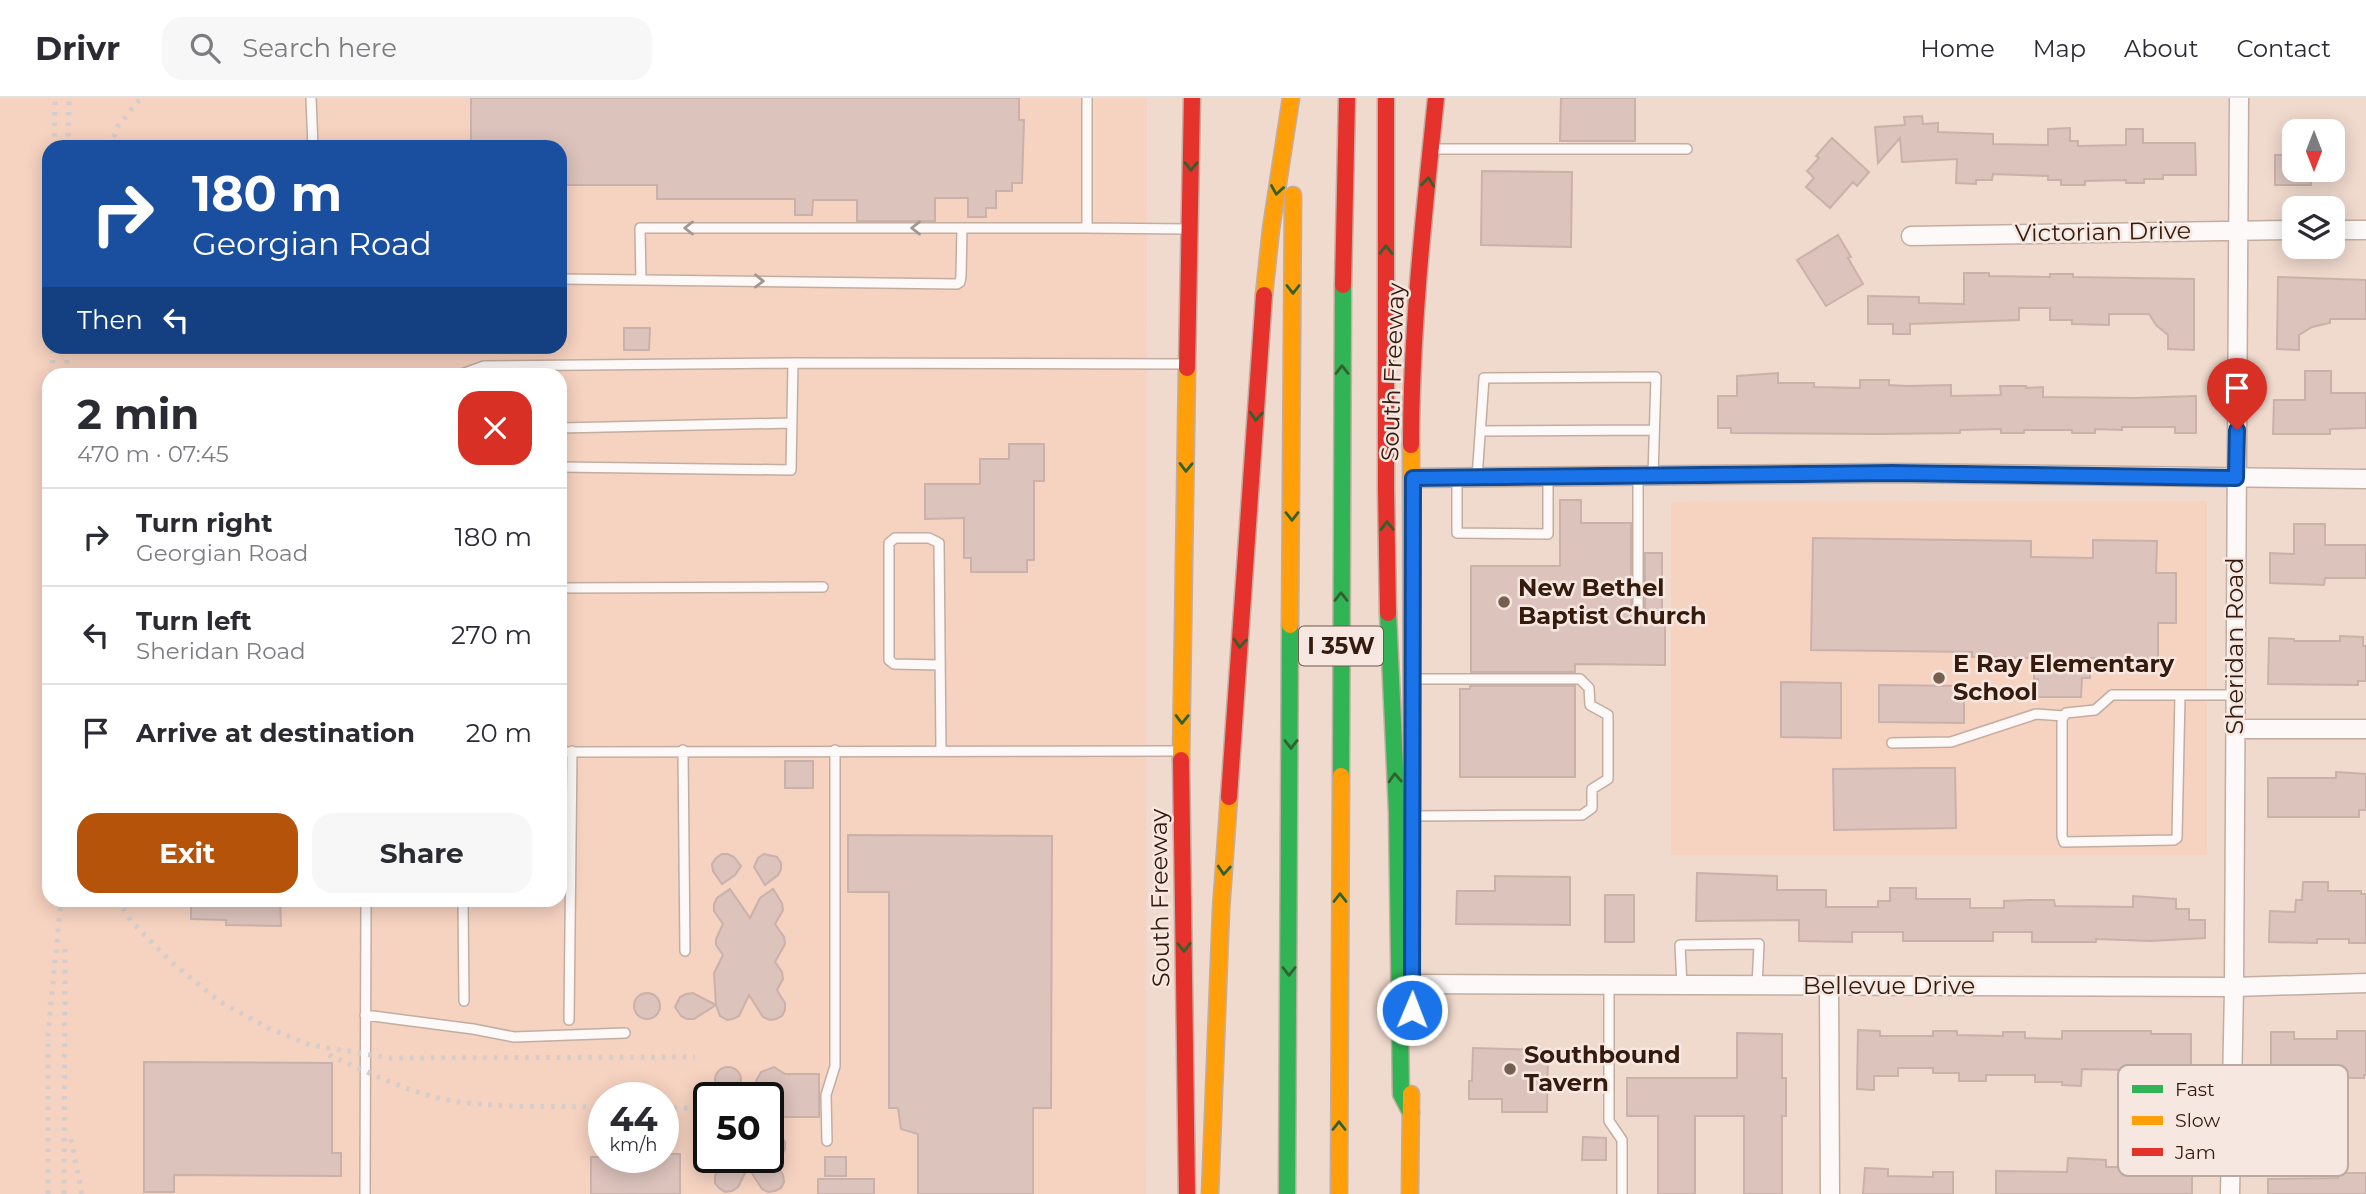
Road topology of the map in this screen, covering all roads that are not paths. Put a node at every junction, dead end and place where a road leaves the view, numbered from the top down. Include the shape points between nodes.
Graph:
1 (311, 98) edge
2 (1087, 98) edge
3 (1192, 98) edge
4 (1292, 98) edge
5 (1347, 98) edge
6 (1386, 98) edge
7 (1436, 98) edge
8 (2239, 98) edge
9 (313, 140) edge
10 (1431, 149) junction
11 (1687, 149) dead end
12 (1087, 228) junction
13 (962, 229) junction
14 (1190, 229) junction
15 (2238, 230) junction
16 (2282, 230) edge
17 (2345, 230) edge
18 (2366, 230) edge
19 (1911, 236) dead end
20 (567, 279) edge
21 (641, 280) junction
22 (793, 363) junction
23 (1188, 364) junction
24 (478, 368) edge
25 (792, 423) junction
26 (567, 428) edge
27 (1654, 430) junction
28 (1480, 431) junction
29 (567, 467) edge
30 (1645, 476) junction
31 (1548, 477) junction
32 (1413, 478) junction
33 (1457, 478) junction
34 (1477, 478) junction
35 (2236, 478) junction
36 (2366, 479) edge
37 (823, 587) dead end
38 (567, 588) edge
39 (1638, 610) dead end
40 (940, 665) junction
41 (1412, 679) junction
42 (2180, 695) junction
43 (2235, 695) junction
44 (2064, 716) junction
45 (2235, 729) junction
46 (2366, 729) edge
47 (1892, 743) dead end
48 (683, 750) junction
49 (835, 750) junction
50 (567, 751) edge
51 (572, 751) junction
52 (941, 751) junction
53 (1181, 751) junction
54 (1412, 816) junction
55 (366, 907) edge
56 (463, 907) edge
57 (685, 951) dead end
58 (1412, 984) junction
59 (2366, 984) edge
60 (1609, 986) junction
61 (1682, 986) junction
62 (1757, 986) junction
63 (1829, 986) junction
64 (2234, 987) junction
65 (464, 1001) dead end
66 (365, 1015) junction
67 (569, 1020) dead end
68 (625, 1033) dead end
69 (2232, 1065) edge
70 (1411, 1113) junction
71 (827, 1141) dead end
72 (2230, 1176) edge
73 (365, 1194) edge
74 (1187, 1194) edge
75 (1210, 1194) edge
76 (1287, 1194) edge
77 (1339, 1194) edge
78 (1410, 1194) edge
79 (1622, 1194) edge
80 (1830, 1194) edge
81 (2230, 1194) edge

1 - 9 lane
2 - 12 lane
3 -> 14 main road, South Freeway
4 -> 75 main road via 1270,229 1264,298 1221,910
4 -> 76 main road, I 35W
77 -> 5 main road, South Freeway / I 35W
70 -> 6 main road via 1401,1094 1397,812 1389,646
7 - 10 main road, South Freeway
8 - 15 street, Sheridan Road
10 - 11 lane
32 -> 10 main road, South Freeway via 1412,372
12 - 13 lane
12 - 14 lane
21 -> 13 lane via 957,284
13 -> 21 lane via 640,228
14 - 23 main road, South Freeway
15 - 16 street, Victorian Drive
15 - 19 street, Victorian Drive
15 - 35 street, Sheridan Road
17 - 18 street
20 - 21 lane
22 - 23 lane
22 - 24 lane
22 - 25 lane
23 -> 53 main road, South Freeway
25 - 26 lane
25 - 29 lane via 791,470
27 - 28 lane
27 - 28 lane via 1656,377 1484,378
27 - 30 lane
28 - 34 lane
30 - 31 street
30 - 35 street via 1892,473
30 - 39 lane
31 - 33 lane via 1548,534 1457,534
31 - 34 street
32 - 33 street
32 - 41 main road, South Freeway
33 - 34 street
35 - 36 street
35 - 43 street, Sheridan Road
37 - 38 lane
40 - 40 lane via 939,543 929,538 895,538 889,543 889,660
40 - 52 lane
41 - 54 main road, South Freeway
41 - 54 lane via 1580,679 1589,688 1590,705 1608,715 1608,779 1592,789 1592,808 1582,815
42 - 43 lane
42 - 44 lane via 2112,695 2095,710
42 - 44 lane via 2178,834 2174,840 2064,842
43 - 45 street, Sheridan Road
44 - 47 lane via 2036,714 1951,742
45 - 46 street
45 - 64 street, Sheridan Road
48 - 49 lane
48 - 51 lane
48 - 57 lane
49 - 52 lane
49 - 71 lane via 835,1066 826,1095
50 - 51 lane
51 - 67 lane
52 - 53 lane
53 -> 74 main road, South Freeway
54 - 58 main road, South Freeway
55 - 66 lane
56 - 65 lane
58 - 60 street, Bellevue Drive
58 - 70 main road, South Freeway
59 - 64 street, Bellevue Drive
60 - 61 street, Bellevue Drive
60 - 79 lane via 1609,1121 1622,1140
61 - 62 street, Bellevue Drive
61 - 62 lane via 1680,944 1759,944
62 - 63 street, Bellevue Drive
63 - 64 street, Bellevue Drive
63 - 80 street
64 - 69 street, Sheridan Road
66 - 68 lane via 514,1037
66 - 73 lane
70 - 78 main road, South Freeway
72 - 81 street, Sheridan Road

